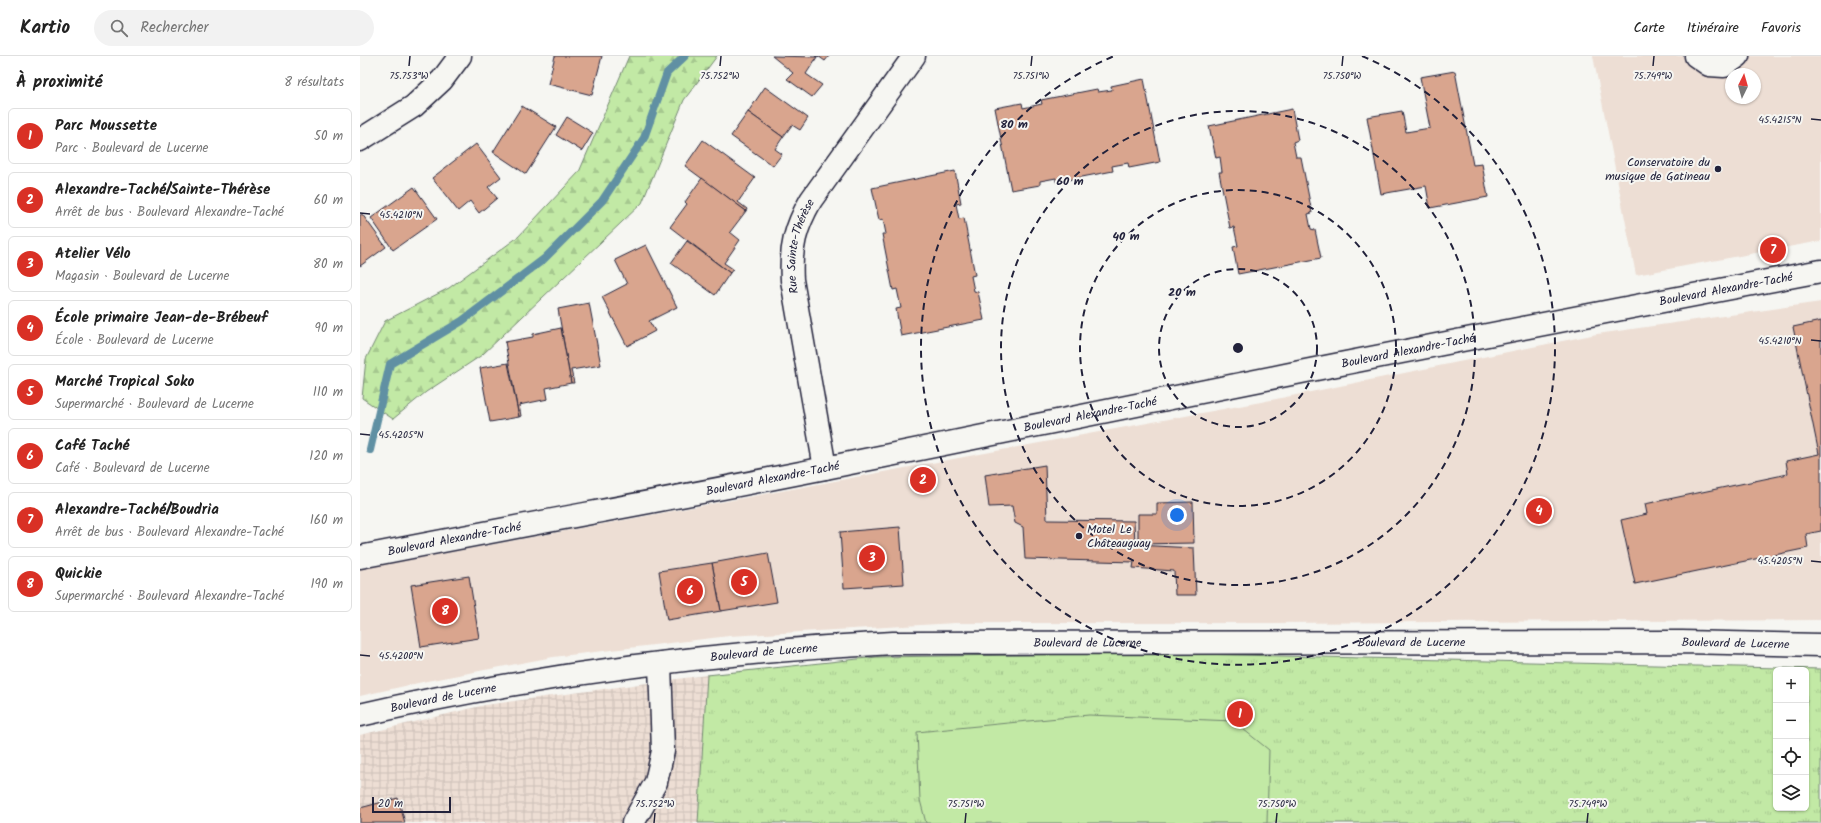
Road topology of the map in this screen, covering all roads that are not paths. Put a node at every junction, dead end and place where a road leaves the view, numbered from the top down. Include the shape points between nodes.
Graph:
1 (460, 56) edge
2 (914, 56) edge
3 (1696, 56) edge
4 (1738, 56) edge
5 (360, 140) edge
6 (1821, 270) edge
7 (825, 468) junction
8 (360, 557) edge
9 (1821, 645) edge
10 (660, 664) junction
11 (360, 715) edge
12 (633, 822) edge

1 - 5 street via 442,80 414,106
2 - 7 street, Rue Sainte-Thérèse via 811,200 800,218 794,237 792,280
3 - 4 street via 1709,65 1724,66
6 - 7 street, Boulevard Alexandre-Taché via 1164,398
7 - 8 street, Boulevard Alexandre-Taché
9 - 10 street, Boulevard de Lucerne via 1682,642 893,643 823,647
10 - 11 street, Boulevard de Lucerne via 483,689
10 - 12 street via 664,751 656,782

